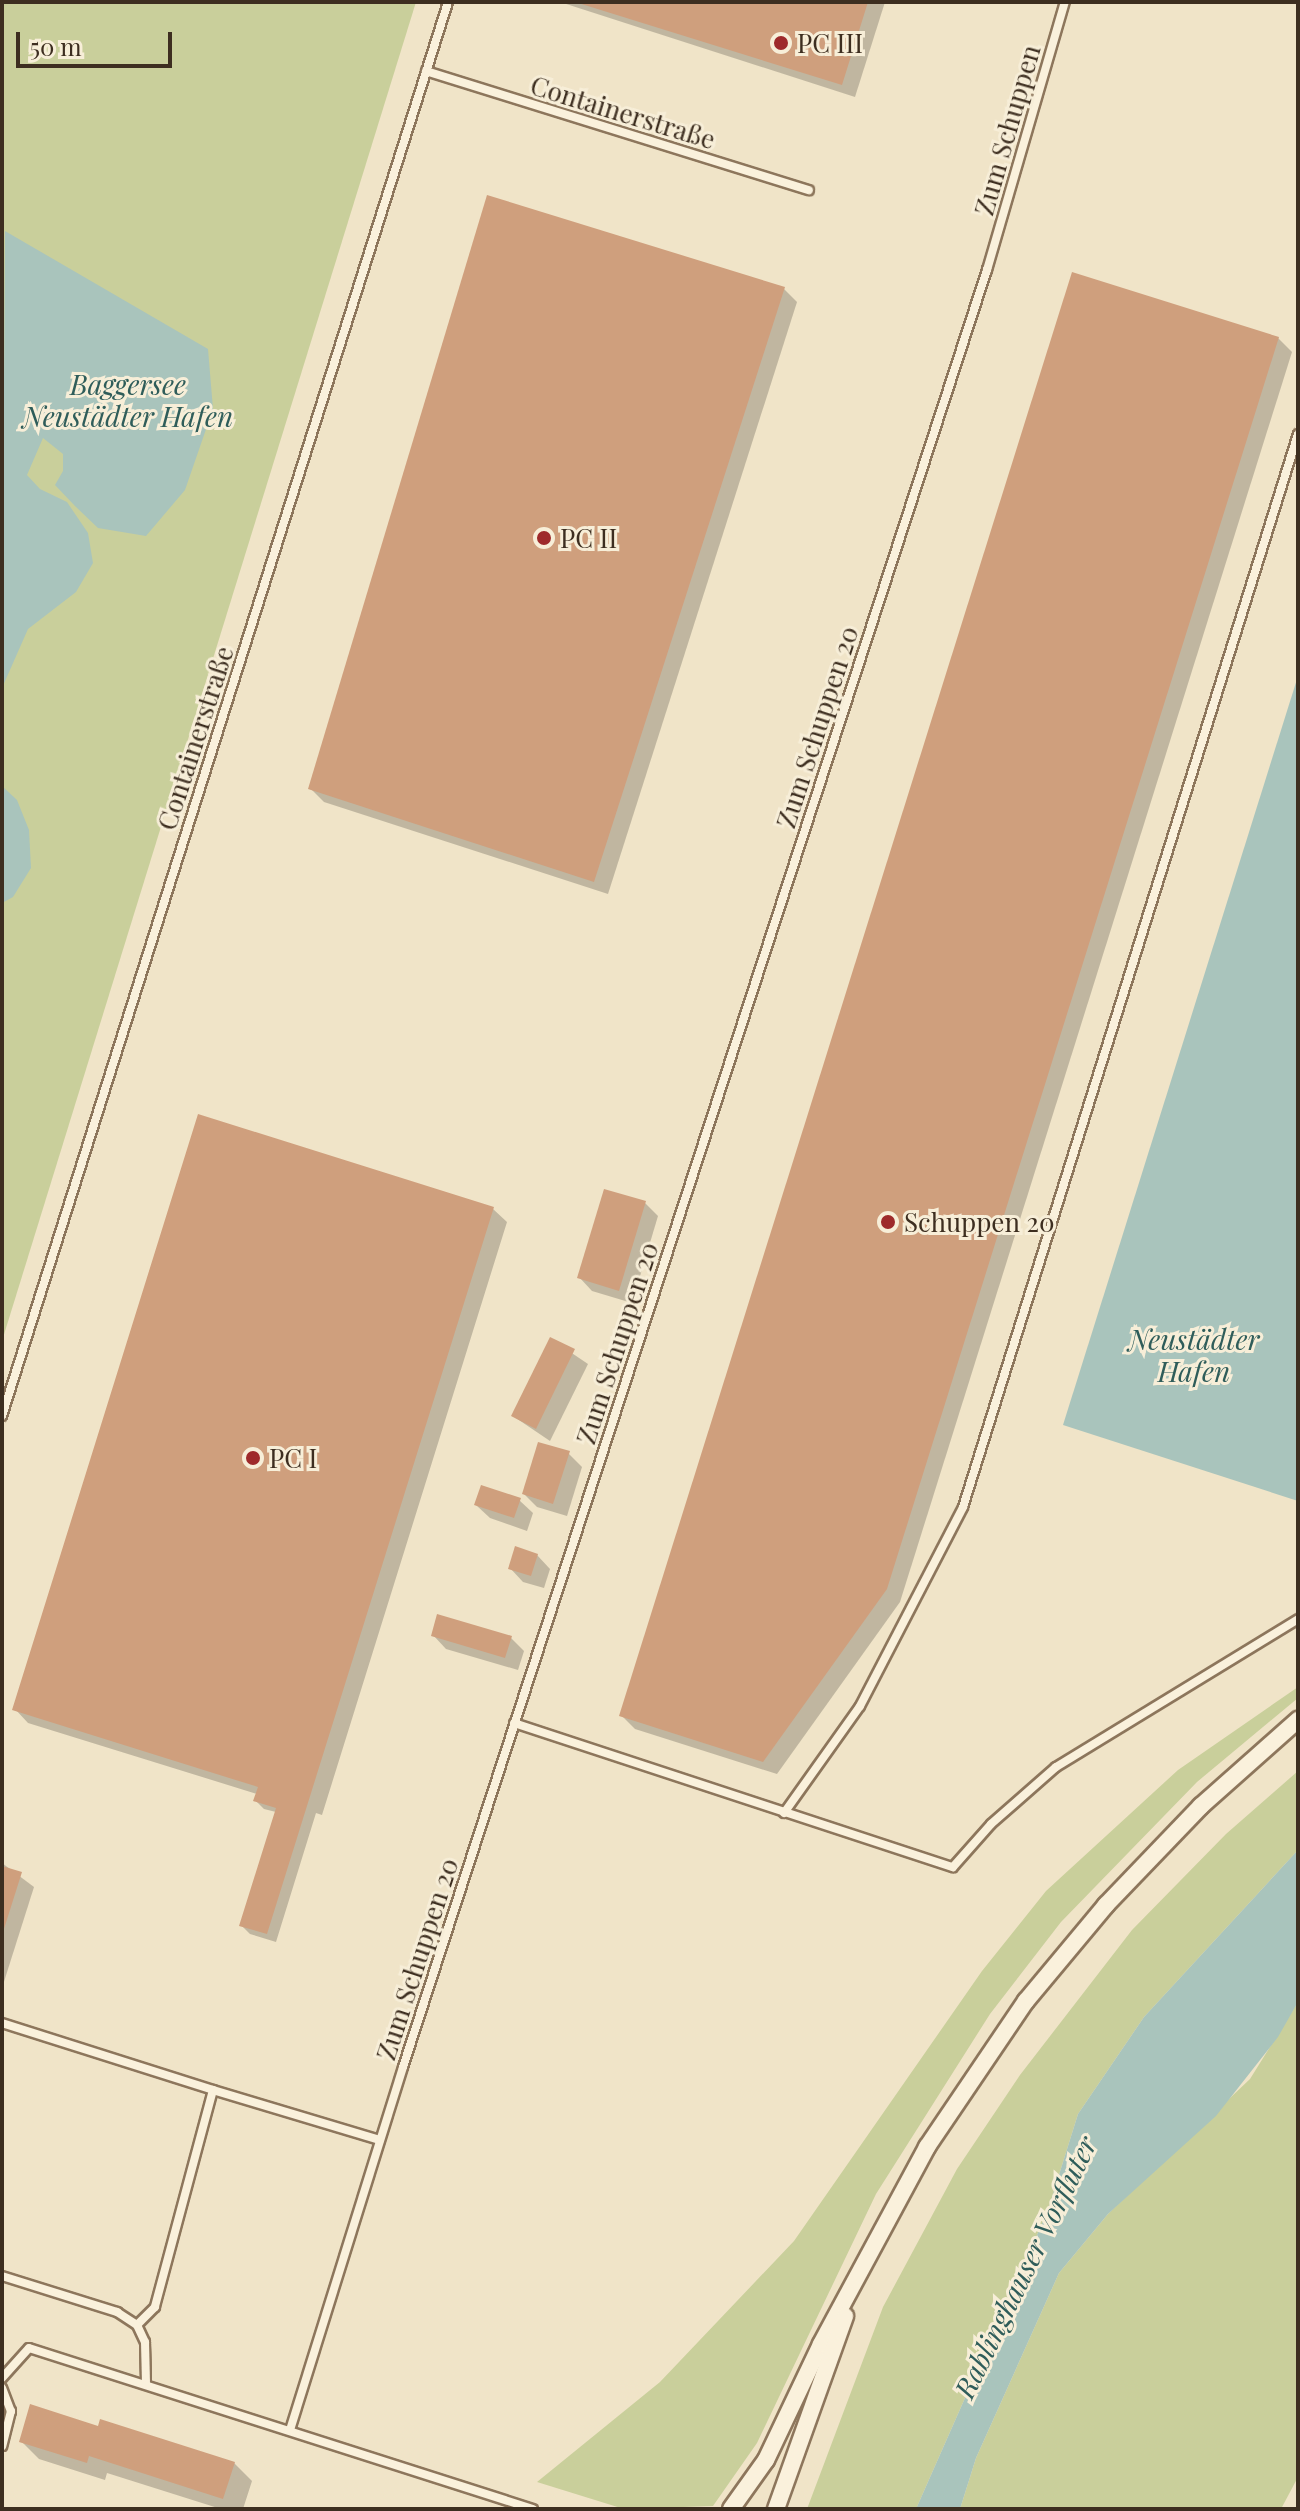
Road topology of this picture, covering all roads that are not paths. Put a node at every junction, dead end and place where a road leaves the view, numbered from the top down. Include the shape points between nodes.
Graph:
1 (448, 2) edge
2 (1065, 2) edge
3 (426, 71) junction
4 (809, 190) dead end
5 (987, 270) joint
6 (1298, 434) edge
7 (2, 1416) edge
8 (1298, 1619) edge
9 (1298, 1720) edge
10 (514, 1723) junction
11 (784, 1813) junction
12 (2, 2023) edge
13 (213, 2090) junction
14 (380, 2140) junction
15 (2, 2276) edge
16 (851, 2295) junction
17 (137, 2325) junction
18 (2, 2378) edge
19 (146, 2384) junction
20 (2, 2388) edge
21 (290, 2430) junction
22 (2, 2446) edge
23 (508, 2506) edge
24 (775, 2508) edge
25 (533, 2509) edge
26 (731, 2509) edge

1 - 3 lane, Containerstraße
2 - 5 lane, Zum Schuppen
3 - 4 lane, Containerstraße
3 - 7 lane, Containerstraße
5 - 10 lane, Zum Schuppen 20
6 - 11 lane via 963,1507 860,1706
8 - 11 lane via 1056,1767 991,1824 953,1867
9 - 16 street via 1201,1806 1106,1905 1026,2001 927,2147
10 - 11 lane
10 - 14 lane, Zum Schuppen 20
12 - 13 lane
13 - 14 lane
13 - 17 lane via 155,2307
14 - 21 lane, Zum Schuppen 20
15 - 17 lane via 117,2312
16 - 24 street
16 - 26 street via 821,2344 766,2460
17 - 19 lane via 145,2342
18 - 19 lane via 29,2348
19 - 21 lane
20 - 22 lane via 11,2411
21 - 23 lane
23 - 25 lane

